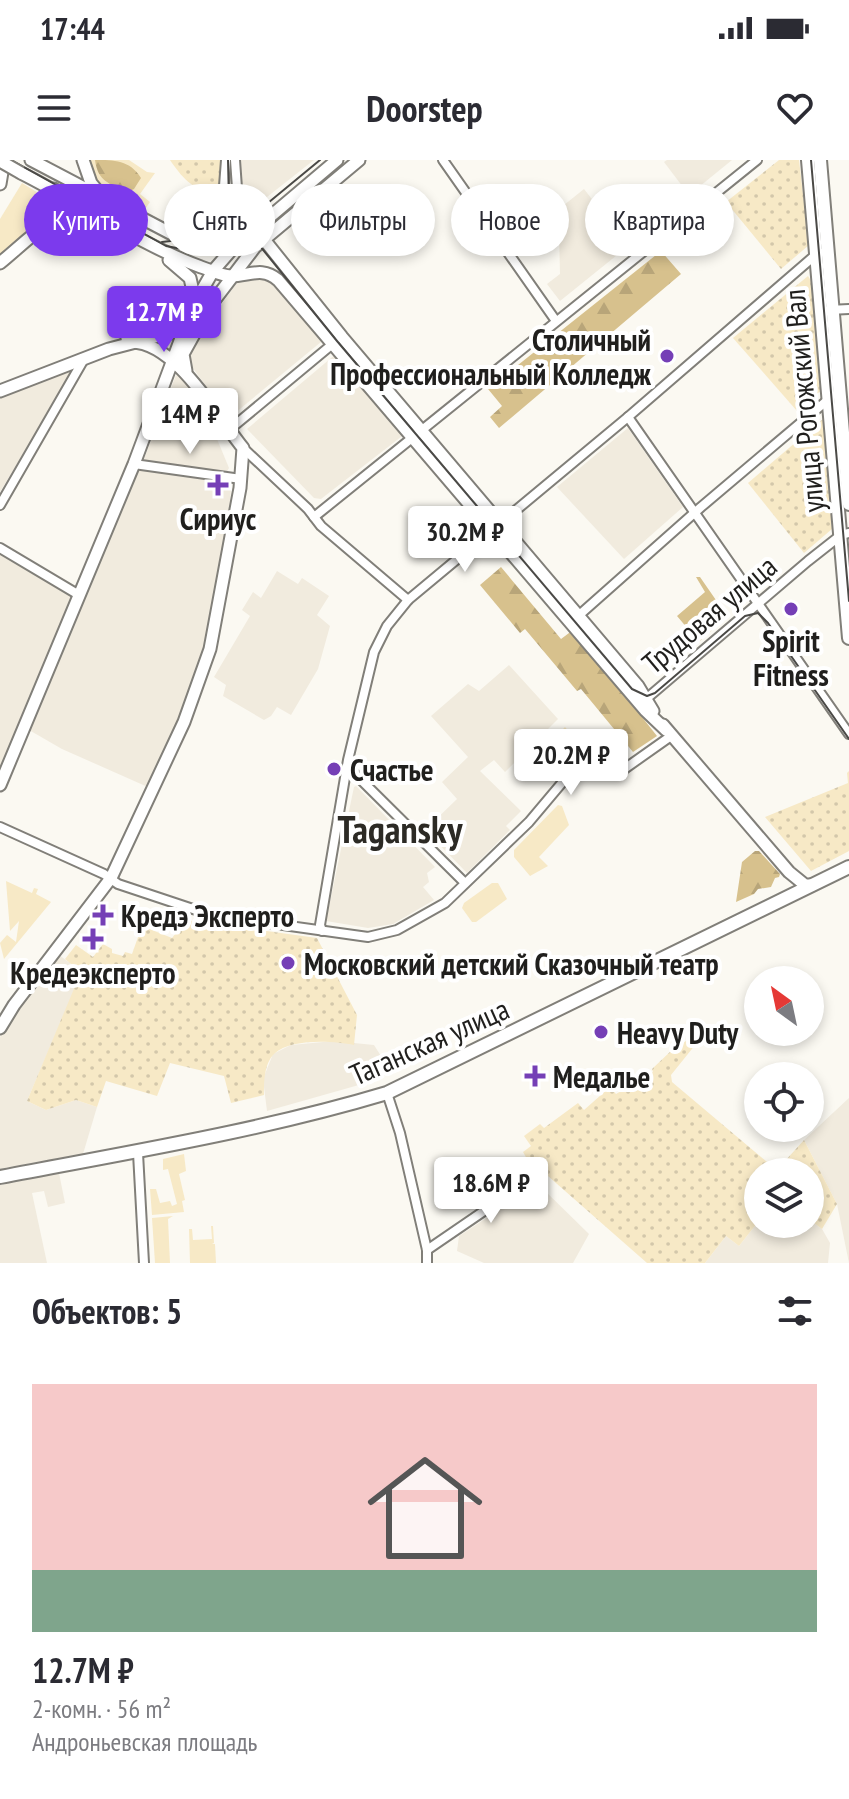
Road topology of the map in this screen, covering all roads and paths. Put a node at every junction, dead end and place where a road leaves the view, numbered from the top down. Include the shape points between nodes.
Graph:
1 (31, 160) edge
2 (81, 160) edge
3 (226, 160) edge
4 (235, 160) edge
5 (337, 160) edge
6 (359, 160) edge
7 (443, 160) edge
8 (757, 160) edge
9 (808, 160) edge
10 (820, 160) edge
11 (2, 161) edge
12 (61, 176) junction
13 (0, 184) edge
14 (44, 184) edge
15 (76, 184) edge
16 (92, 184) edge
17 (224, 184) edge
18 (236, 184) edge
19 (275, 211) edge
20 (275, 221) edge
21 (284, 223) junction
22 (275, 230) edge
23 (24, 243) edge
24 (148, 244) edge
25 (157, 249) junction
26 (822, 252) junction
27 (227, 256) edge
28 (247, 256) edge
29 (275, 256) edge
30 (0, 263) edge
31 (213, 271) junction
32 (231, 276) junction
33 (820, 301) junction
34 (194, 304) junction
35 (210, 306) junction
36 (849, 309) edge
37 (831, 310) junction
38 (556, 321) junction
39 (182, 330) junction
40 (136, 338) junction
41 (338, 340) junction
42 (109, 349) junction
43 (85, 358) junction
44 (172, 359) junction
45 (186, 371) junction
46 (0, 391) edge
47 (834, 397) junction
48 (628, 417) junction
49 (229, 430) junction
50 (417, 432) junction
51 (243, 448) junction
52 (134, 464) junction
53 (241, 479) junction
54 (849, 504) edge
55 (0, 505) edge
56 (695, 513) junction
57 (314, 517) junction
58 (496, 526) junction
59 (845, 534) edge
60 (0, 548) edge
61 (79, 595) junction
62 (408, 600) junction
63 (759, 605) junction
64 (575, 620) junction
65 (849, 638) edge
66 (646, 699) junction
67 (669, 733) junction
68 (849, 734) edge
69 (347, 766) junction
70 (0, 785) edge
71 (0, 827) edge
72 (849, 867) edge
73 (111, 878) junction
74 (465, 883) junction
75 (812, 885) junction
76 (322, 931) junction
77 (0, 1028) edge
78 (387, 1093) junction
79 (138, 1153) junction
80 (538, 1174) dead end
81 (0, 1177) edge
82 (427, 1250) junction
83 (144, 1263) edge
84 (427, 1263) edge

1 - 12 main road
2 - 12 main road via 76,171
2 - 16 main road
3 - 17 street
4 - 18 street
5 - 19 main road
6 - 21 main road
7 - 38 street
8 - 38 street
9 - 26 main road, улица Рогожский Вал
10 - 26 main road, улица Рогожский Вал
11 - 13 main road
11 - 14 main road, bridge
12 - 15 main road
20 - 21 street
21 - 22 main road
23 - 30 main road
24 - 25 main road
25 - 31 main road
25 - 34 main road via 188,275
26 - 33 main road, улица Рогожский Вал
26 - 37 main road, улица Рогожский Вал
26 - 48 street
27 - 31 main road
28 - 32 main road
29 - 41 main road
31 - 32 main road
31 - 34 main road
32 - 35 main road
32 - 41 main road via 274,276
33 - 37 street
33 - 47 main road, улица Рогожский Вал
34 - 39 main road
34 - 40 main road via 176,323
35 - 39 main road
35 - 45 main road via 183,352
36 - 37 street
37 - 47 main road, улица Рогожский Вал
38 - 50 street
39 - 40 main road
39 - 44 main road
40 - 42 main road
40 - 42 main road
40 - 44 main road
41 - 49 street
41 - 50 main road
42 - 43 main road
43 - 46 main road
43 - 55 street
44 - 45 main road
44 - 52 main road
45 - 49 main road
47 - 54 main road, улица Рогожский Вал
47 - 56 street
47 - 59 main road, улица Рогожский Вал
48 - 56 street
48 - 58 street
49 - 51 main road
50 - 57 street
50 - 58 main road
51 - 53 main road
51 - 57 street
52 - 53 street
52 - 61 main road
53 - 73 main road via 203,672
56 - 63 street
56 - 64 street
57 - 62 street
58 - 62 street
58 - 64 main road
59 - 63 street, Трудовая улица
59 - 65 main road, улица Рогожский Вал
60 - 61 street
61 - 70 main road
62 - 69 street via 374,652
63 - 66 street, Трудовая улица
63 - 68 street
64 - 66 main road
64 - 67 main road
66 - 67 main road
67 - 74 street via 620,772 602,760 577,765 529,822
67 - 75 main road via 789,872
69 - 74 street
69 - 76 street
71 - 73 street
72 - 75 main road, Таганская улица
73 - 76 street via 211,915
73 - 77 main road
74 - 76 street via 445,903 397,930 368,937
75 - 78 main road, Таганская улица
78 - 79 main road, Таганская улица
78 - 82 street
79 - 81 main road, Таганская улица
79 - 83 street
80 - 82 street
82 - 84 street

